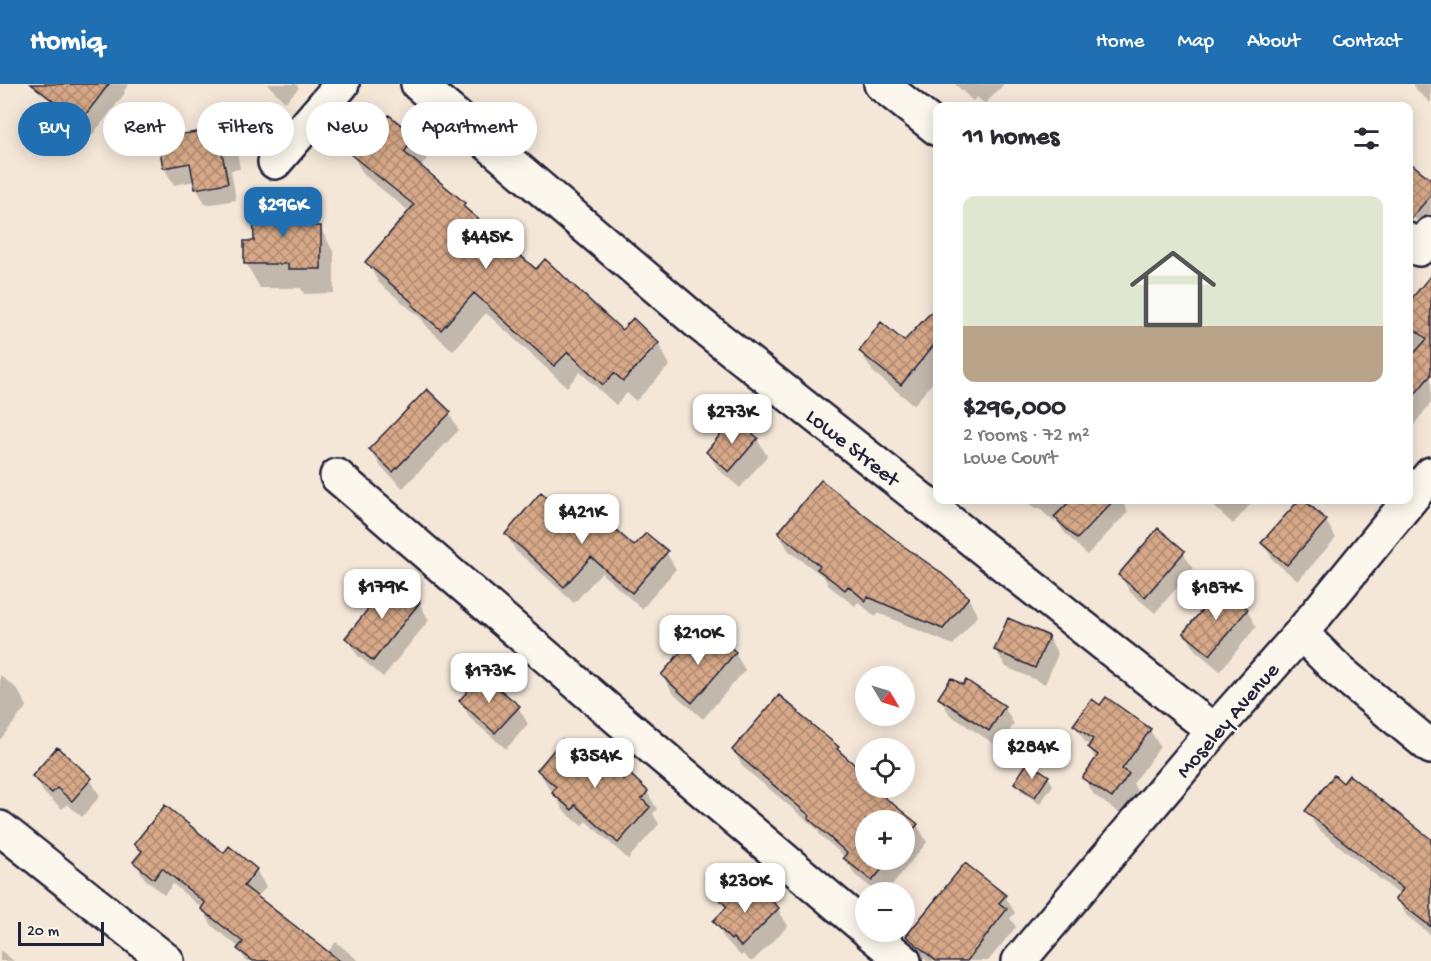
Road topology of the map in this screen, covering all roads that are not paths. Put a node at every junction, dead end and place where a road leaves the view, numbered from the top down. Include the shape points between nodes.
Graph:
1 (342, 84) edge
2 (418, 84) edge
3 (881, 84) edge
4 (933, 125) edge
5 (275, 162) dead end
6 (1431, 474) edge
7 (337, 476) dead end
8 (1413, 491) edge
9 (1399, 504) edge
10 (1301, 633) junction
11 (1214, 731) junction
12 (1431, 747) edge
13 (0, 828) edge
14 (855, 919) edge
15 (881, 942) edge
16 (167, 961) edge
17 (904, 961) edge
18 (1019, 961) edge

1 - 5 street
2 - 11 street, Lowe Street via 701,325
3 - 4 street
6 - 8 street, Moseley Avenue
7 - 14 street
9 - 10 street, Moseley Avenue
10 - 11 street, Moseley Avenue
10 - 12 street via 1339,671
11 - 18 street, Moseley Avenue
13 - 16 street
15 - 17 street

